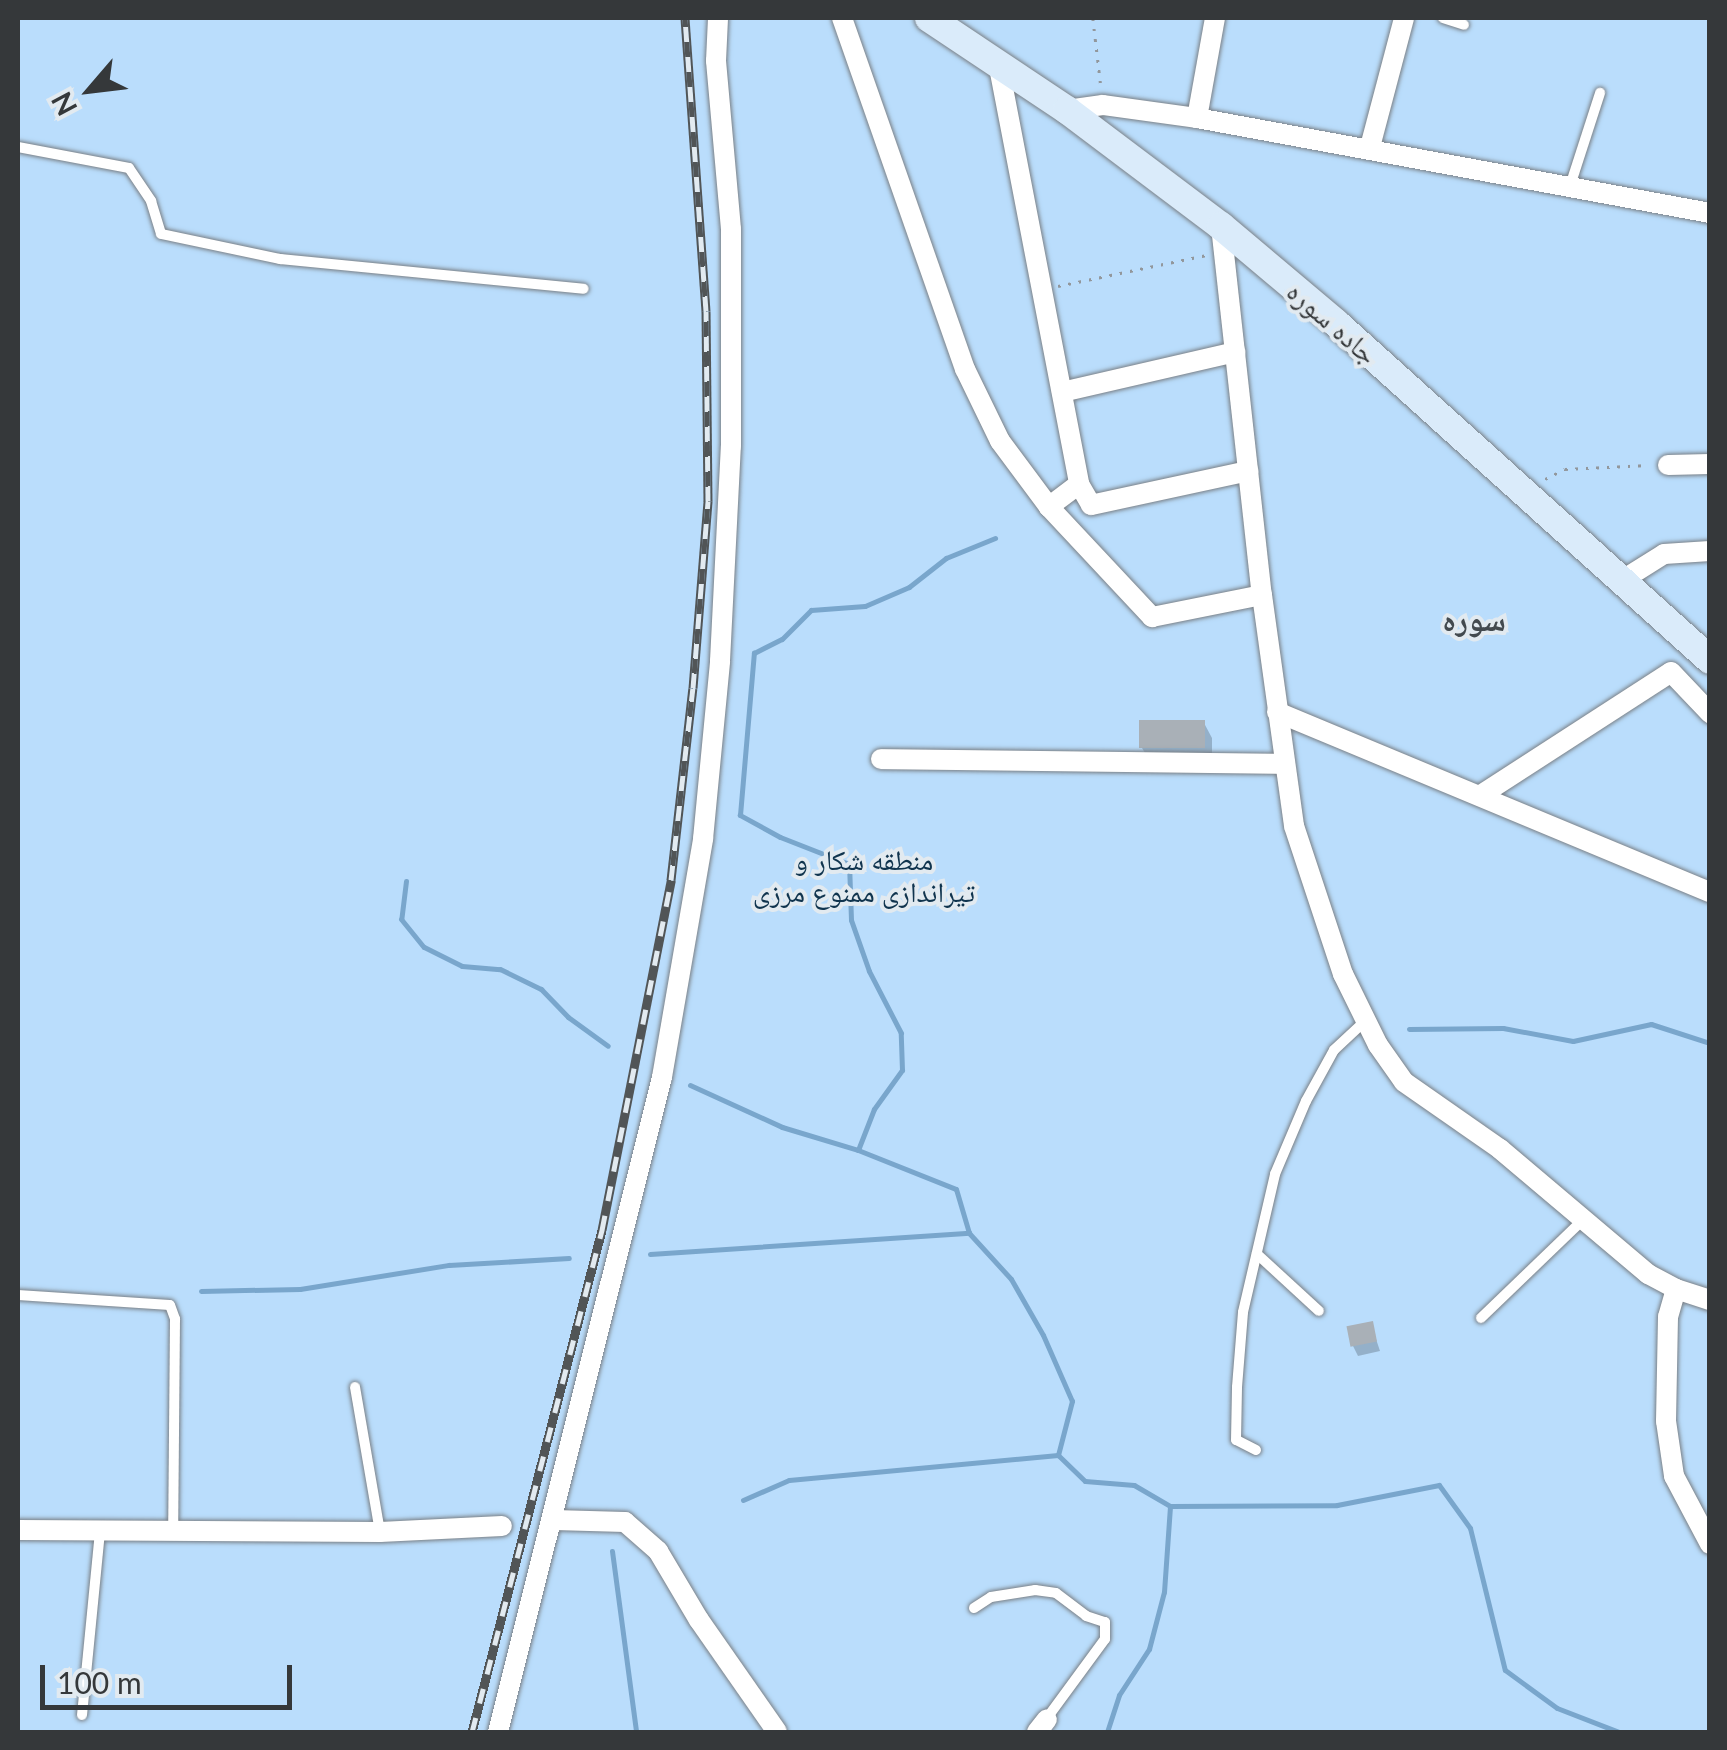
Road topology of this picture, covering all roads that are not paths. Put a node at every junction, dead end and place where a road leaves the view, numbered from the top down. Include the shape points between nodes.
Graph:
1 (718, 18) edge
2 (842, 18) edge
3 (929, 18) edge
4 (1215, 18) edge
5 (1404, 18) edge
6 (1443, 18) edge
7 (1464, 25) dead end
8 (998, 62) junction
9 (1600, 93) dead end
10 (1067, 110) junction
11 (1197, 118) junction
12 (18, 147) edge
13 (1370, 147) junction
14 (1570, 186) junction
15 (1710, 214) edge
16 (1222, 239) junction
17 (584, 289) dead end
18 (1235, 352) junction
19 (1062, 392) junction
20 (1710, 464) edge
21 (1668, 465) road end
22 (1248, 471) junction
23 (1079, 484) junction
24 (1049, 506) junction
25 (1710, 551) edge
26 (1621, 581) junction
27 (1262, 595) junction
28 (1701, 652) edge
29 (1670, 672) junction
30 (1277, 712) junction
31 (1710, 713) edge
32 (881, 759) dead end
33 (1285, 764) junction
34 (1481, 795) junction
35 (1710, 892) edge
36 (1366, 1020) junction
37 (1586, 1218) junction
38 (1257, 1254) junction
39 (1676, 1289) junction
40 (18, 1295) edge
41 (1710, 1300) edge
42 (1318, 1311) dead end
43 (1481, 1318) dead end
44 (355, 1387) dead end
45 (1256, 1450) dead end
46 (554, 1520) junction
47 (502, 1526) dead end
48 (18, 1530) edge
49 (100, 1531) junction
50 (173, 1531) junction
51 (380, 1532) junction
52 (1710, 1544) edge
53 (974, 1608) dead end
54 (82, 1714) dead end
55 (1042, 1726) edge
56 (498, 1732) edge
57 (777, 1732) edge

1 - 46 street via 731,229 731,446 703,839 662,1076
2 - 24 street via 964,369 1000,441
3 - 8 main road, جاده سوره
4 - 11 street
5 - 13 street
6 - 7 lane
8 - 10 main road, جاده سوره
8 - 19 street
9 - 14 lane
10 - 11 street via 1103,105
10 - 16 main road, جاده سوره
11 - 13 street
12 - 17 lane via 129,168 151,201 161,234 280,258
13 - 14 street
14 - 15 street
16 - 18 street
16 - 26 main road, جاده سوره via 1336,323
18 - 19 street
18 - 22 street
19 - 23 street
20 - 21 street
22 - 23 street via 1091,505
22 - 27 street
23 - 24 street
24 - 27 street via 1152,617
25 - 26 street via 1664,554
26 - 28 main road, جاده سوره
27 - 30 street
28 - 29 street
29 - 31 street
29 - 34 street
30 - 33 street
30 - 34 street
32 - 33 street
33 - 36 street via 1294,826 1343,974
34 - 35 street
36 - 37 street via 1404,1082
36 - 38 lane via 1334,1050 1306,1101 1275,1174
37 - 39 street via 1648,1274
37 - 43 lane
38 - 42 lane
38 - 45 lane via 1243,1312 1236,1440
39 - 41 street
39 - 52 street via 1668,1317 1666,1421 1674,1476
40 - 50 lane via 170,1304
44 - 51 lane
46 - 56 street
46 - 57 street via 625,1522 658,1551
47 - 51 street
48 - 49 street
49 - 50 street
49 - 54 lane
50 - 51 street
53 - 55 lane via 991,1597 1036,1590 1056,1593 1105,1622 1105,1640

